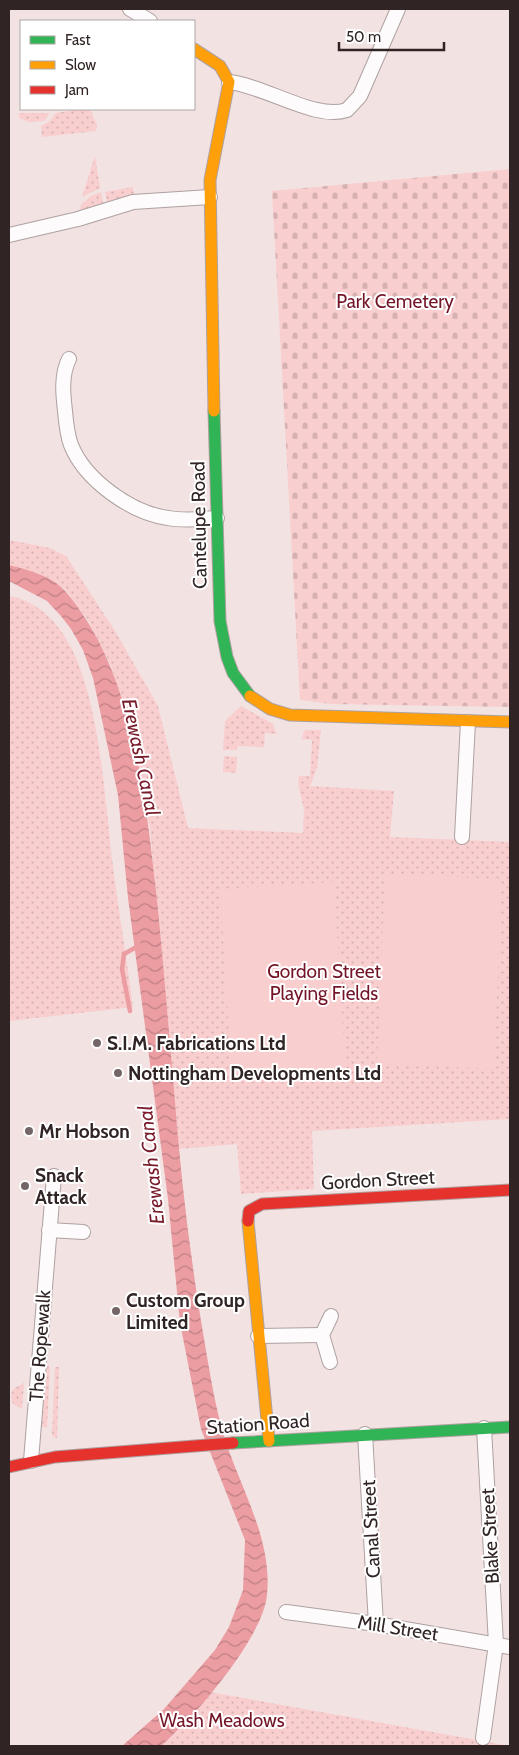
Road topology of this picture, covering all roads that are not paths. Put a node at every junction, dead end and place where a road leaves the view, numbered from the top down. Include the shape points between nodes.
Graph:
1 (130, 9) edge
2 (157, 9) edge
3 (398, 9) edge
4 (148, 20) edge
5 (195, 50) edge
6 (229, 82) junction
7 (210, 197) junction
8 (9, 235) edge
9 (69, 359) dead end
10 (217, 518) junction
11 (468, 722) junction
12 (510, 722) edge
13 (462, 836) dead end
14 (54, 1176) dead end
15 (510, 1190) edge
16 (49, 1230) junction
17 (83, 1232) dead end
18 (331, 1316) dead end
19 (322, 1335) junction
20 (258, 1336) junction
21 (330, 1362) dead end
22 (510, 1427) edge
23 (484, 1428) junction
24 (365, 1434) junction
25 (269, 1441) junction
26 (31, 1461) junction
27 (9, 1467) edge
28 (286, 1612) dead end
29 (376, 1624) junction
30 (496, 1644) junction
31 (510, 1647) edge
32 (482, 1738) dead end

1 - 4 street
2 - 4 street
3 - 6 street via 360,96 347,110 323,113 254,87
5 - 6 street via 220,66
6 - 7 street, Cantelupe Road via 210,170
7 - 8 street via 138,201
7 - 10 street, Cantelupe Road
9 - 10 street via 64,380 67,429 78,458 92,474 114,494 155,515 177,520
10 - 11 street, Cantelupe Road via 218,601 222,635 230,670 254,701 270,710 290,715
11 - 12 street, Cantelupe Road
11 - 13 street
14 - 16 street, The Ropewalk
15 - 20 street, Gordon Street via 262,1204 249,1211
16 - 17 street
16 - 26 street, The Ropewalk
18 - 19 street
19 - 20 street
19 - 21 street
20 - 25 street
22 - 23 street, Station Road
23 - 24 street, Station Road
23 - 30 street, Blake Street
24 - 25 street, Station Road
24 - 29 street, Canal Street
25 - 26 street, Station Road
26 - 27 street, Station Road
28 - 29 street, Mill Street
29 - 30 street, Mill Street
30 - 31 street, Mill Street
30 - 32 street, Blake Street

